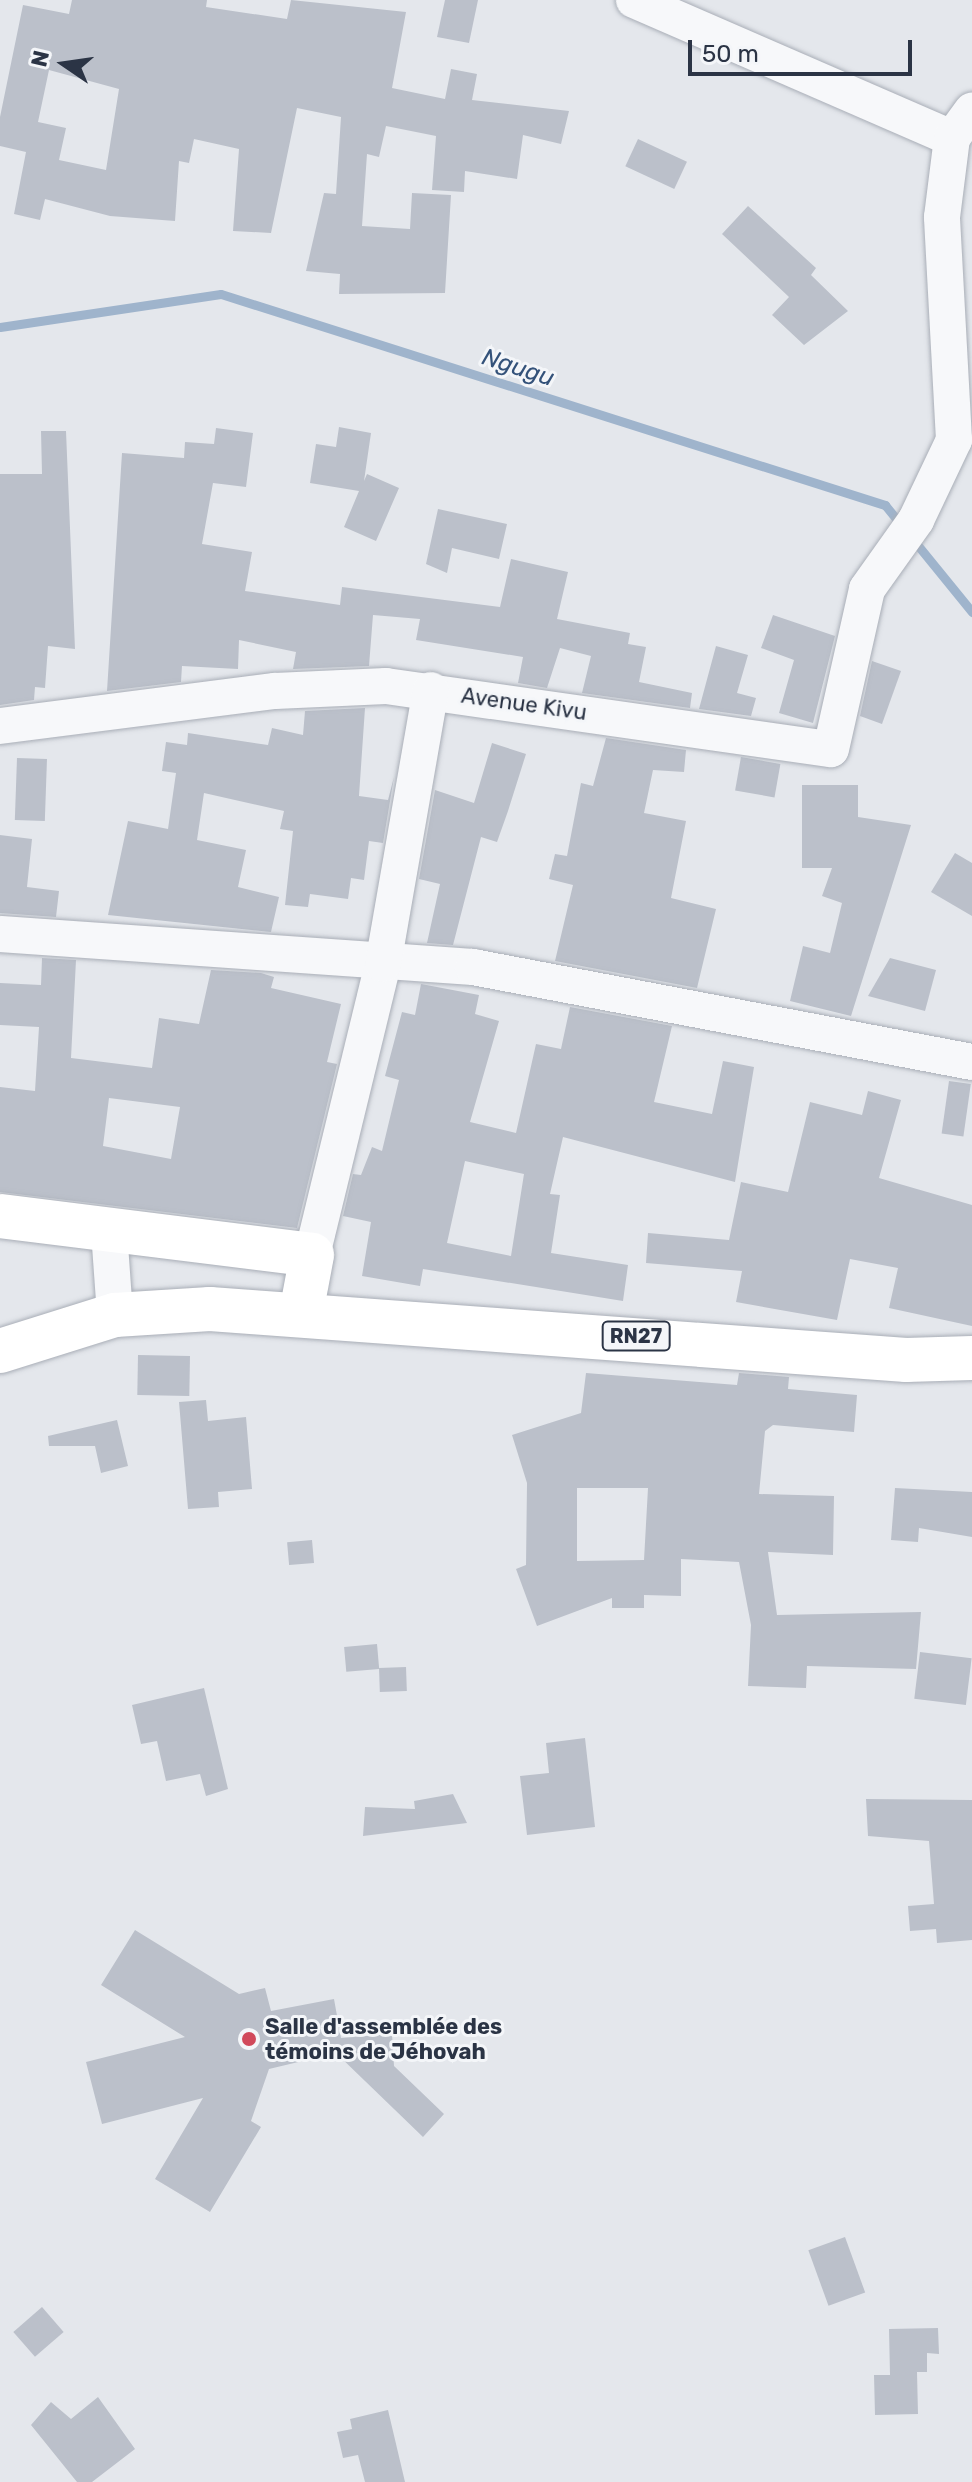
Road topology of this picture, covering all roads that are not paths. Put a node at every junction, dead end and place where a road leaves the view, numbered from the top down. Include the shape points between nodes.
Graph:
1 (658, 4) edge
2 (962, 124) edge
3 (963, 445) edge
4 (431, 690) junction
5 (0, 726) edge
6 (0, 934) edge
7 (383, 964) junction
8 (972, 1062) edge
9 (0, 1216) edge
10 (109, 1231) junction
11 (312, 1255) junction
12 (301, 1313) junction
13 (115, 1315) junction
14 (0, 1351) edge
15 (972, 1358) edge

1 - 2 street
2 - 3 street via 942,217
3 - 4 street, Avenue Kivu via 867,589 831,749
4 - 5 street, Avenue Kivu via 275,691
4 - 7 street
6 - 7 street
7 - 8 street via 473,967
7 - 11 street
9 - 10 main road
10 - 11 main road
10 - 13 street
11 - 12 main road
12 - 13 main road, RN27
12 - 15 main road, RN27 via 906,1360
13 - 14 main road, RN27

